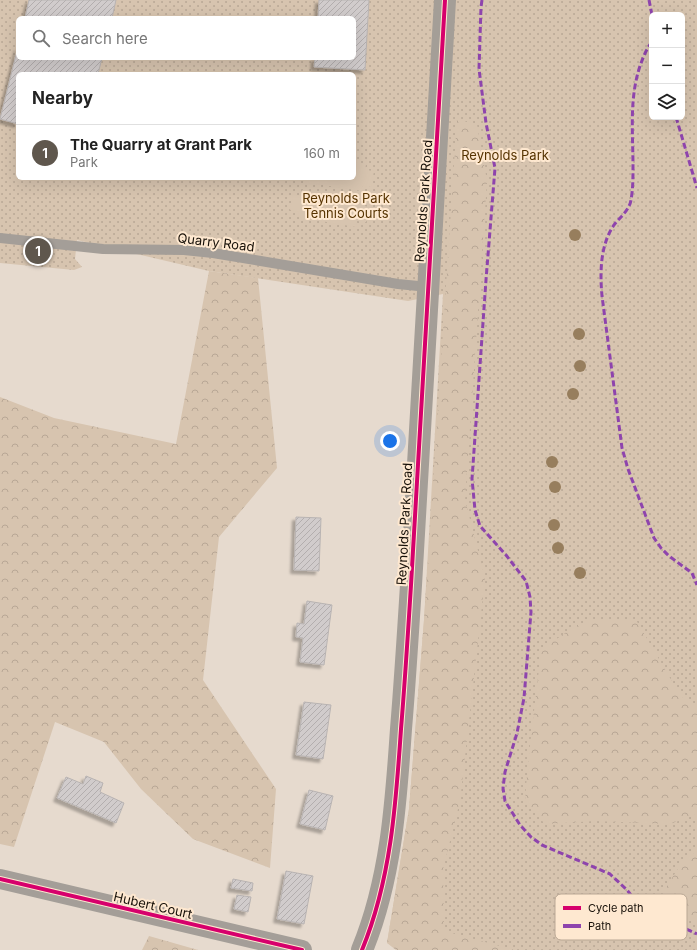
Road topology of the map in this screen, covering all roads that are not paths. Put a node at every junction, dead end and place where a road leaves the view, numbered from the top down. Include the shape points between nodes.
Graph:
1 (445, 0) edge
2 (0, 238) edge
3 (428, 287) junction
4 (0, 879) edge
5 (302, 950) edge
6 (362, 950) edge

1 - 3 main road, Reynolds Park Road
2 - 3 lane, Quarry Road via 103,249 213,253
3 - 6 main road, Reynolds Park Road via 398,781 381,894
4 - 5 street, Hubert Court

